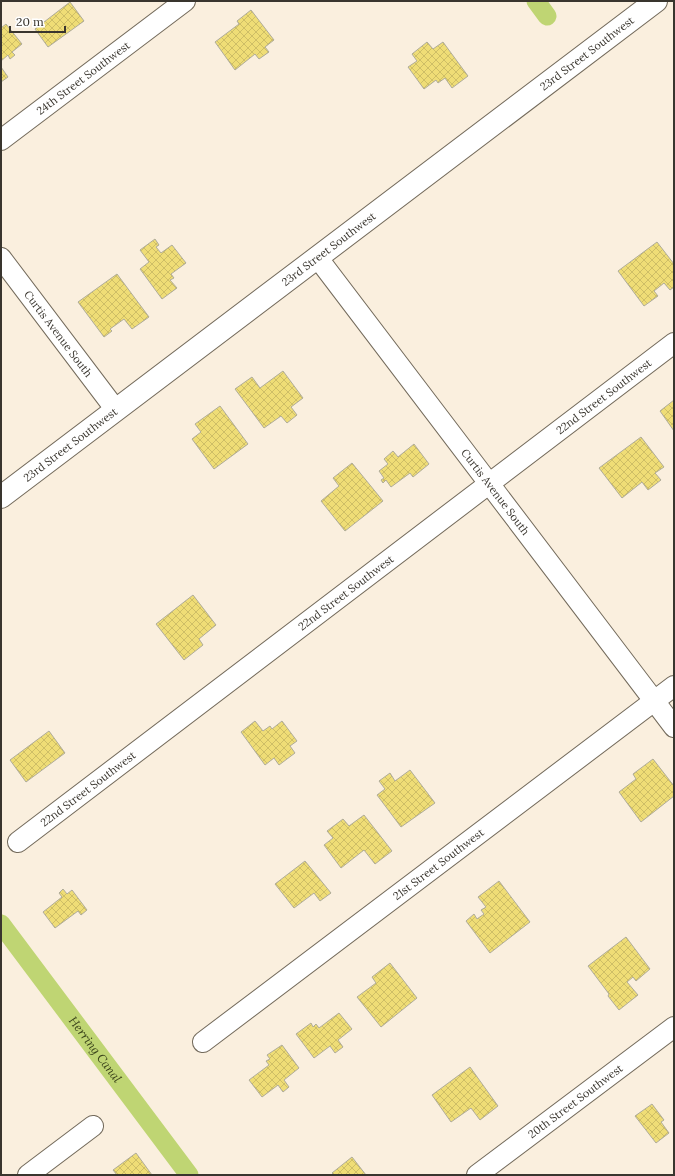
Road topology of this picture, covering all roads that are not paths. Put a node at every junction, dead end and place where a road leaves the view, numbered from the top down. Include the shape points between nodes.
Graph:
1 (185, 1) edge
2 (656, 1) edge
3 (1, 140) edge
4 (317, 257) junction
5 (1, 258) edge
6 (674, 343) edge
7 (116, 410) junction
8 (491, 484) junction
9 (1, 497) edge
10 (674, 686) edge
11 (655, 701) junction
12 (674, 727) edge
13 (18, 842) dead end
14 (674, 1026) edge
15 (203, 1042) dead end
16 (93, 1126) dead end
17 (28, 1175) edge
18 (477, 1175) edge

1 - 3 street, 24th Street Southwest
2 - 4 street, 23rd Street Southwest
4 - 7 street, 23rd Street Southwest
4 - 8 street, Curtis Avenue South
5 - 7 street, Curtis Avenue South
6 - 8 street, 22nd Street Southwest
7 - 9 street, 23rd Street Southwest
8 - 11 street, Curtis Avenue South
8 - 13 street, 22nd Street Southwest
10 - 11 street, 21st Street Southwest
11 - 12 street, Curtis Avenue South
11 - 15 street, 21st Street Southwest
14 - 18 street, 20th Street Southwest
16 - 17 street

